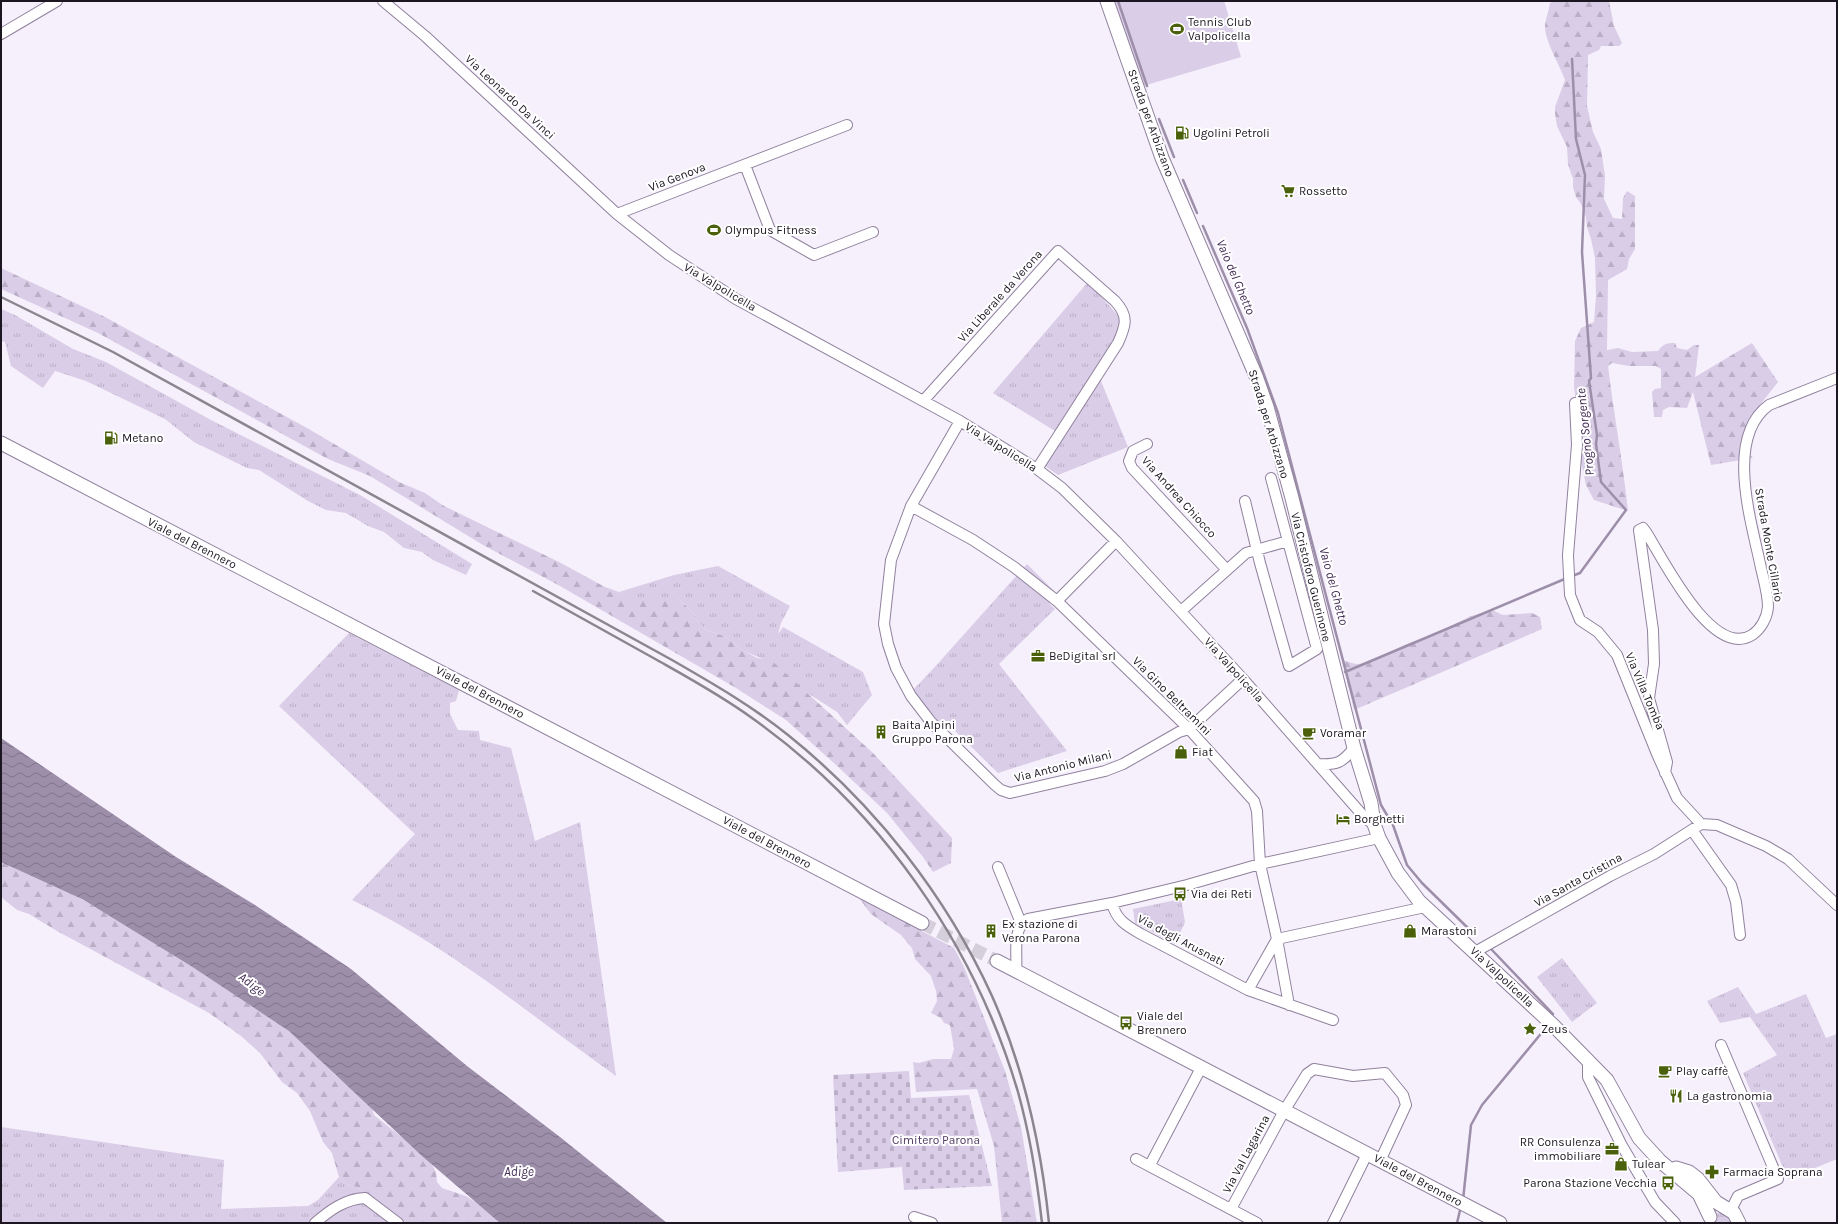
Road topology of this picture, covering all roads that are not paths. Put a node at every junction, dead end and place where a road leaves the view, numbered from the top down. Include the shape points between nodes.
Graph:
1 (57, 1) edge
2 (383, 1) edge
3 (1107, 1) edge
4 (1, 34) edge
5 (847, 125) dead end
6 (745, 164) junction
7 (617, 214) junction
8 (873, 232) dead end
9 (1837, 378) edge
10 (924, 400) junction
11 (1575, 403) dead end
12 (960, 422) junction
13 (1, 443) edge
14 (1147, 444) dead end
15 (1037, 469) junction
16 (1271, 478) dead end
17 (1245, 501) dead end
18 (911, 506) junction
19 (1116, 541) junction
20 (1288, 541) junction
21 (1258, 550) junction
22 (1227, 570) junction
23 (1057, 601) junction
24 (1181, 611) junction
25 (1243, 679) junction
26 (1189, 729) junction
27 (1354, 748) junction
28 (1318, 764) junction
29 (1665, 773) junction
30 (1374, 824) junction
31 (1704, 824) junction
32 (1692, 830) junction
33 (1379, 838) junction
34 (1260, 864) junction
35 (998, 867) dead end
36 (1112, 903) junction
37 (1837, 906) edge
38 (1425, 907) junction
39 (922, 923) tunnel mouth
40 (1021, 923) junction
41 (1740, 935) dead end
42 (1277, 939) junction
43 (1475, 952) junction
44 (997, 961) tunnel mouth
45 (1016, 971) junction
46 (1248, 990) junction
47 (1289, 1005) junction
48 (1333, 1020) dead end
49 (1722, 1045) dead end
50 (1588, 1059) junction
51 (1201, 1068) junction
52 (1284, 1111) junction
53 (1367, 1154) junction
54 (1136, 1158) dead end
55 (1380, 1160) junction
56 (1150, 1165) junction
57 (1666, 1165) junction
58 (1231, 1209) junction
59 (1729, 1210) junction
60 (914, 1217) dead end
61 (1709, 1220) edge
62 (315, 1223) edge
63 (398, 1223) edge
64 (932, 1223) edge
65 (1257, 1223) edge
66 (1333, 1223) edge
67 (1500, 1223) edge
68 (1675, 1223) edge
69 (1739, 1223) edge

1 - 4 street
2 - 7 street, Via Leonardo Da Vinci via 425,36
3 - 27 main road, Strada per Arbizzano via 1162,158 1267,407
5 - 6 street, Via Genova
6 - 7 street, Via Genova
6 - 8 street via 770,230 814,255
7 - 10 street, Via Valpolicella via 668,255 736,299
9 - 29 street, Strada Monte Cillario via 1769,405 1757,416 1745,448 1746,493 1768,608 1763,624 1756,632 1748,638 1736,639 1715,630 1692,606 1643,528 1639,530 1653,630 1654,664 1649,698 1667,762
10 - 12 street, Via Valpolicella
10 - 15 street, Via Liberale da Verona via 1058,251 1115,301 1122,308 1126,318 1118,343
11 - 29 street, Via Villa Tomba via 1576,445 1568,555 1570,595 1580,620 1598,632 1617,655
12 - 15 street, Via Valpolicella
12 - 18 street, Via Antonio Milani
13 - 39 main road, Viale del Brennero
14 - 22 street, Via Andrea Chiocco via 1133,451 1129,461 1132,468
15 - 19 street, Via Valpolicella via 1062,488
16 - 20 street, Via Cristoforo Guerinone
17 - 21 street, Via Cristoforo Guerinone
18 - 23 street, Via Gino Beltramini via 973,540 1014,567
18 - 26 street, Via Antonio Milani via 891,560 884,624 888,644 896,668 911,696 931,722 1001,790 1010,793 1021,791 1105,771
19 - 23 street
19 - 24 street, Via Valpolicella
20 - 21 street
20 - 21 street, Via Cristoforo Guerinone via 1317,649 1289,666
21 - 22 street via 1246,554
22 - 24 street
23 - 26 street, Via Gino Beltramini
24 - 25 street, Via Valpolicella
25 - 26 street, Via Antonio Milani
25 - 28 street, Via Valpolicella
26 - 34 street, Via Gino Beltramini via 1254,801 1257,811
27 - 28 street via 1340,762 1331,765
27 - 30 main road, Strada per Arbizzano via 1371,803
28 - 30 street, Via Valpolicella via 1366,820
29 - 31 street, Via Villa Tomba via 1677,798
30 - 33 main road, Strada per Arbizzano
31 - 32 street, Via Santa Cristina
31 - 37 street via 1717,825 1766,846 1788,859
32 - 41 street via 1731,885
32 - 43 street, Via Santa Cristina via 1654,854
33 - 34 street
33 - 38 main road, Via Valpolicella via 1398,873
34 - 36 street
34 - 42 street
35 - 40 street
36 - 40 street via 1028,919
36 - 46 street, Via degli Arusnati via 1119,920 1128,927
38 - 42 street
38 - 43 main road, Via Valpolicella
40 - 45 street via 1018,929
42 - 46 street
42 - 47 street
43 - 50 main road, Via Valpolicella
44 - 45 main road, Viale del Brennero
45 - 51 main road, Viale del Brennero
46 - 47 street, Via degli Arusnati
47 - 48 street, Via degli Arusnati
49 - 59 street via 1778,1179 1738,1196
50 - 57 main road, Via Valpolicella via 1608,1080 1650,1152
50 - 68 street via 1588,1077 1621,1144 1655,1202
51 - 52 main road, Viale del Brennero
51 - 56 street
52 - 53 main road, Viale del Brennero
52 - 55 street, Via Val Lagarina via 1306,1074 1314,1069 1353,1076 1385,1073 1403,1095 1406,1105
52 - 58 street, Via Val Lagarina
53 - 55 main road, Viale del Brennero
53 - 66 street
54 - 56 street
55 - 67 main road, Viale del Brennero
56 - 58 street
57 - 59 main road via 1689,1172 1698,1179 1716,1202
57 - 61 main road, Via Valpolicella via 1700,1194
58 - 65 street
59 - 61 main road via 1718,1210
59 - 69 main road via 1737,1216
60 - 64 street
62 - 63 street via 352,1199 366,1198

